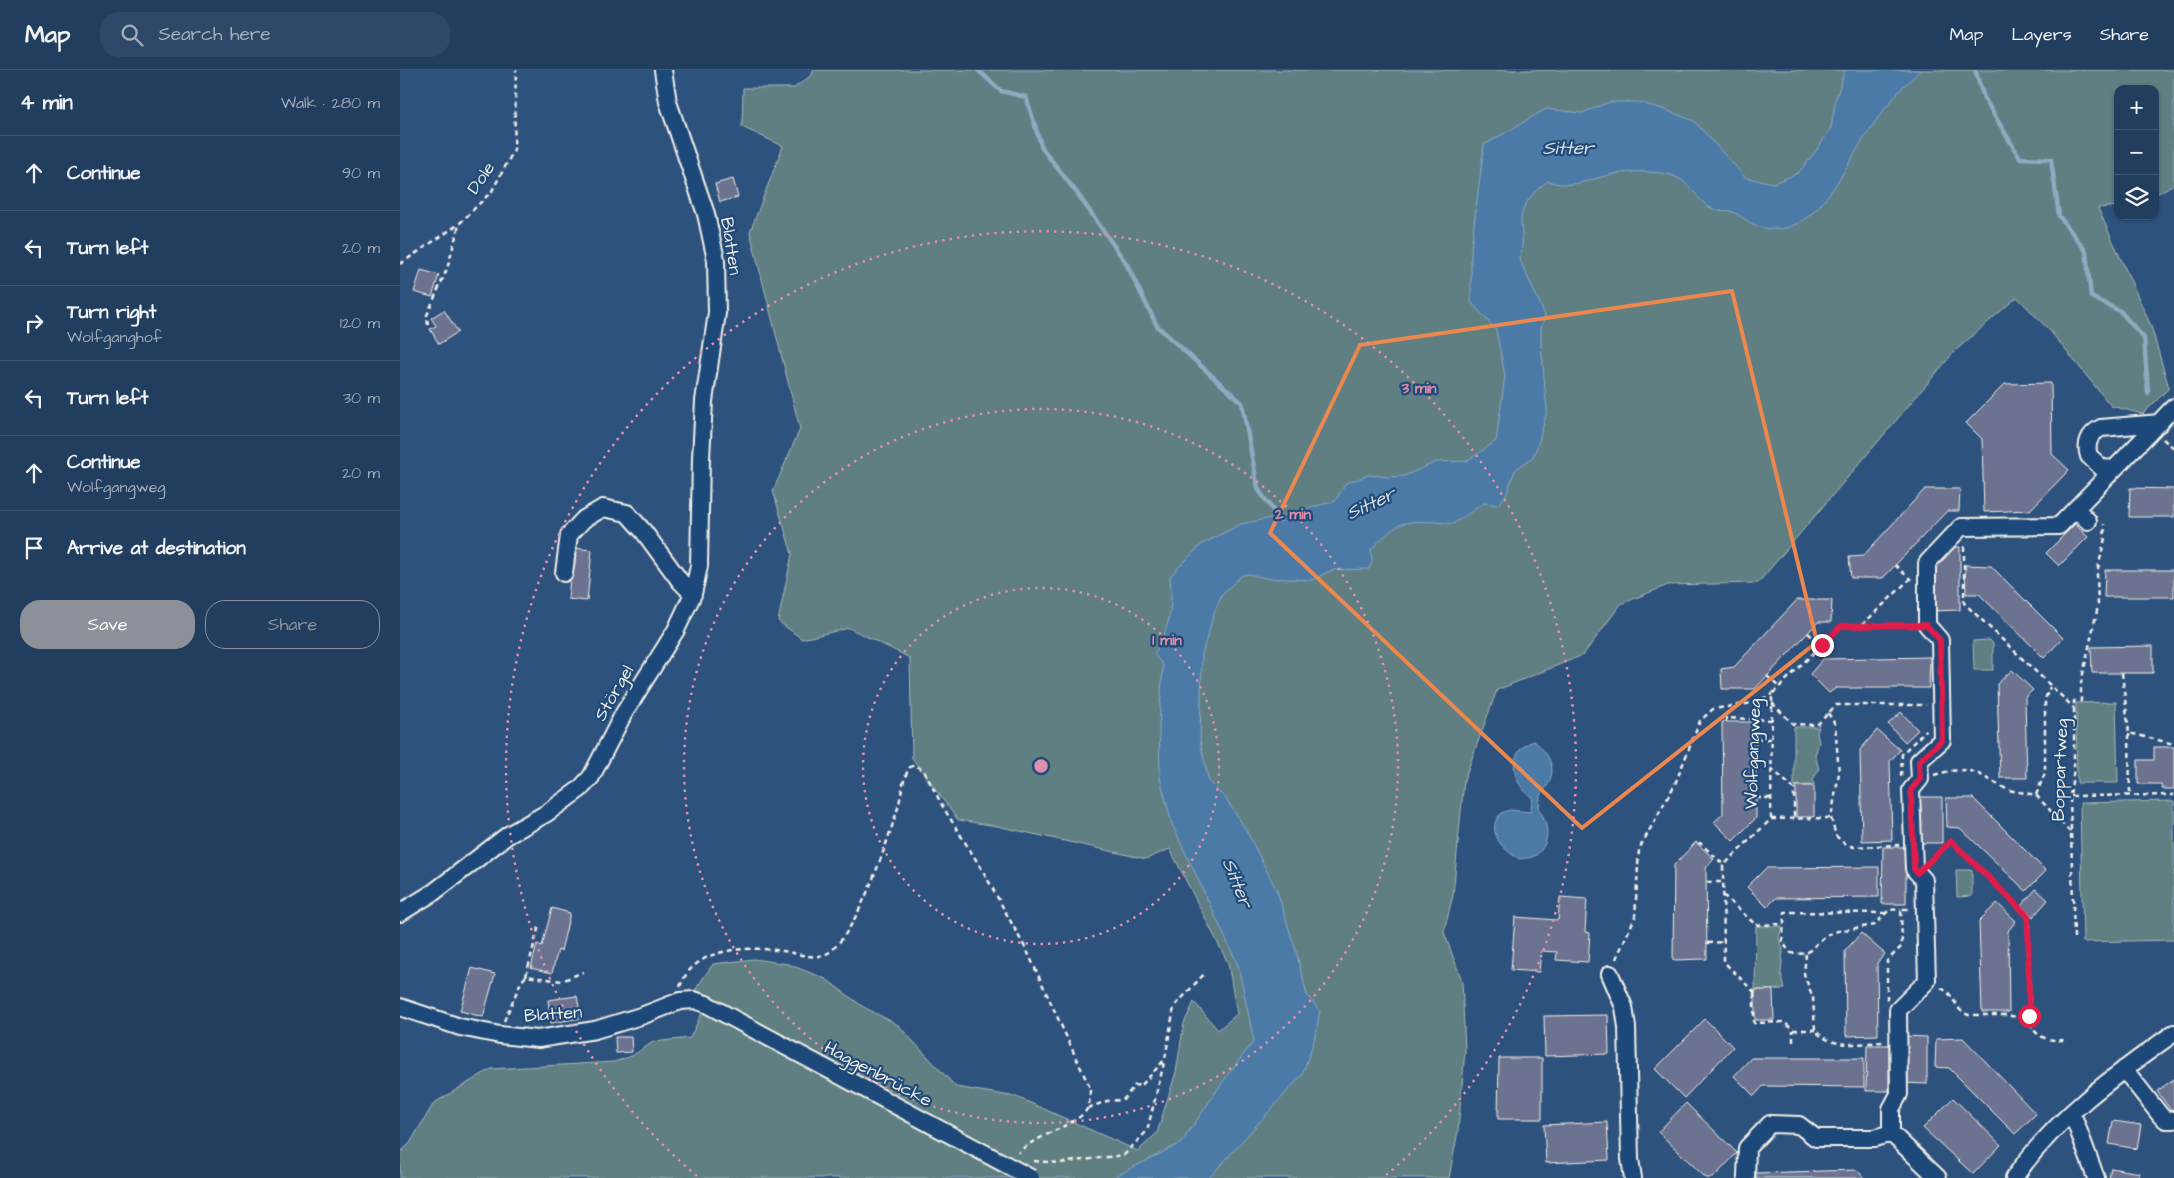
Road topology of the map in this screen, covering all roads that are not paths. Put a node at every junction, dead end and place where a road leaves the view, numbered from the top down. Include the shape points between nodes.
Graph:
1 (663, 70) edge
2 (704, 401) joint
3 (2174, 407) edge
4 (2160, 430) junction
5 (2114, 470) junction
6 (2076, 509) junction
7 (2095, 519) road end
8 (564, 572) dead end
9 (693, 594) junction
10 (400, 913) edge
11 (1610, 974) road end
12 (680, 1000) joint
13 (400, 1007) edge
14 (2174, 1033) edge
15 (2124, 1068) junction
16 (2070, 1114) junction
17 (2174, 1120) edge
18 (1891, 1133) junction
19 (1031, 1178) edge
20 (1633, 1178) edge
21 (1746, 1178) edge
22 (1938, 1178) edge
23 (2014, 1178) edge
24 (2096, 1178) edge

1 - 2 street, Blatten via 668,102 706,214 716,260 717,313
2 - 9 street, Störgel via 699,566
3 - 4 street
4 - 5 street
4 - 5 street via 2101,428 2095,431 2088,443 2089,456 2102,468
5 - 6 street
6 - 7 street
6 - 18 street via 2058,526 1961,527 1927,563 1926,625 1940,640 1942,740 1919,761 1920,779 1911,790 1914,869 1924,880 1926,981 1898,1010 1899,1094 1891,1109
8 - 9 street via 569,535 584,519 603,508 627,513
9 - 10 street, Störgel via 676,630 624,713 596,769 580,789 508,835 434,892
11 - 20 street via 1624,1007 1627,1027
12 - 13 street, Blatten via 595,1030 538,1039 460,1028
12 - 19 street, Haggenbrücke, bridge via 706,1004
14 - 15 street
15 - 16 street
15 - 17 street via 2161,1116
16 - 23 street via 2042,1142
16 - 24 street
18 - 21 street via 1875,1138 1816,1138 1799,1124 1770,1124 1747,1148
18 - 22 street

